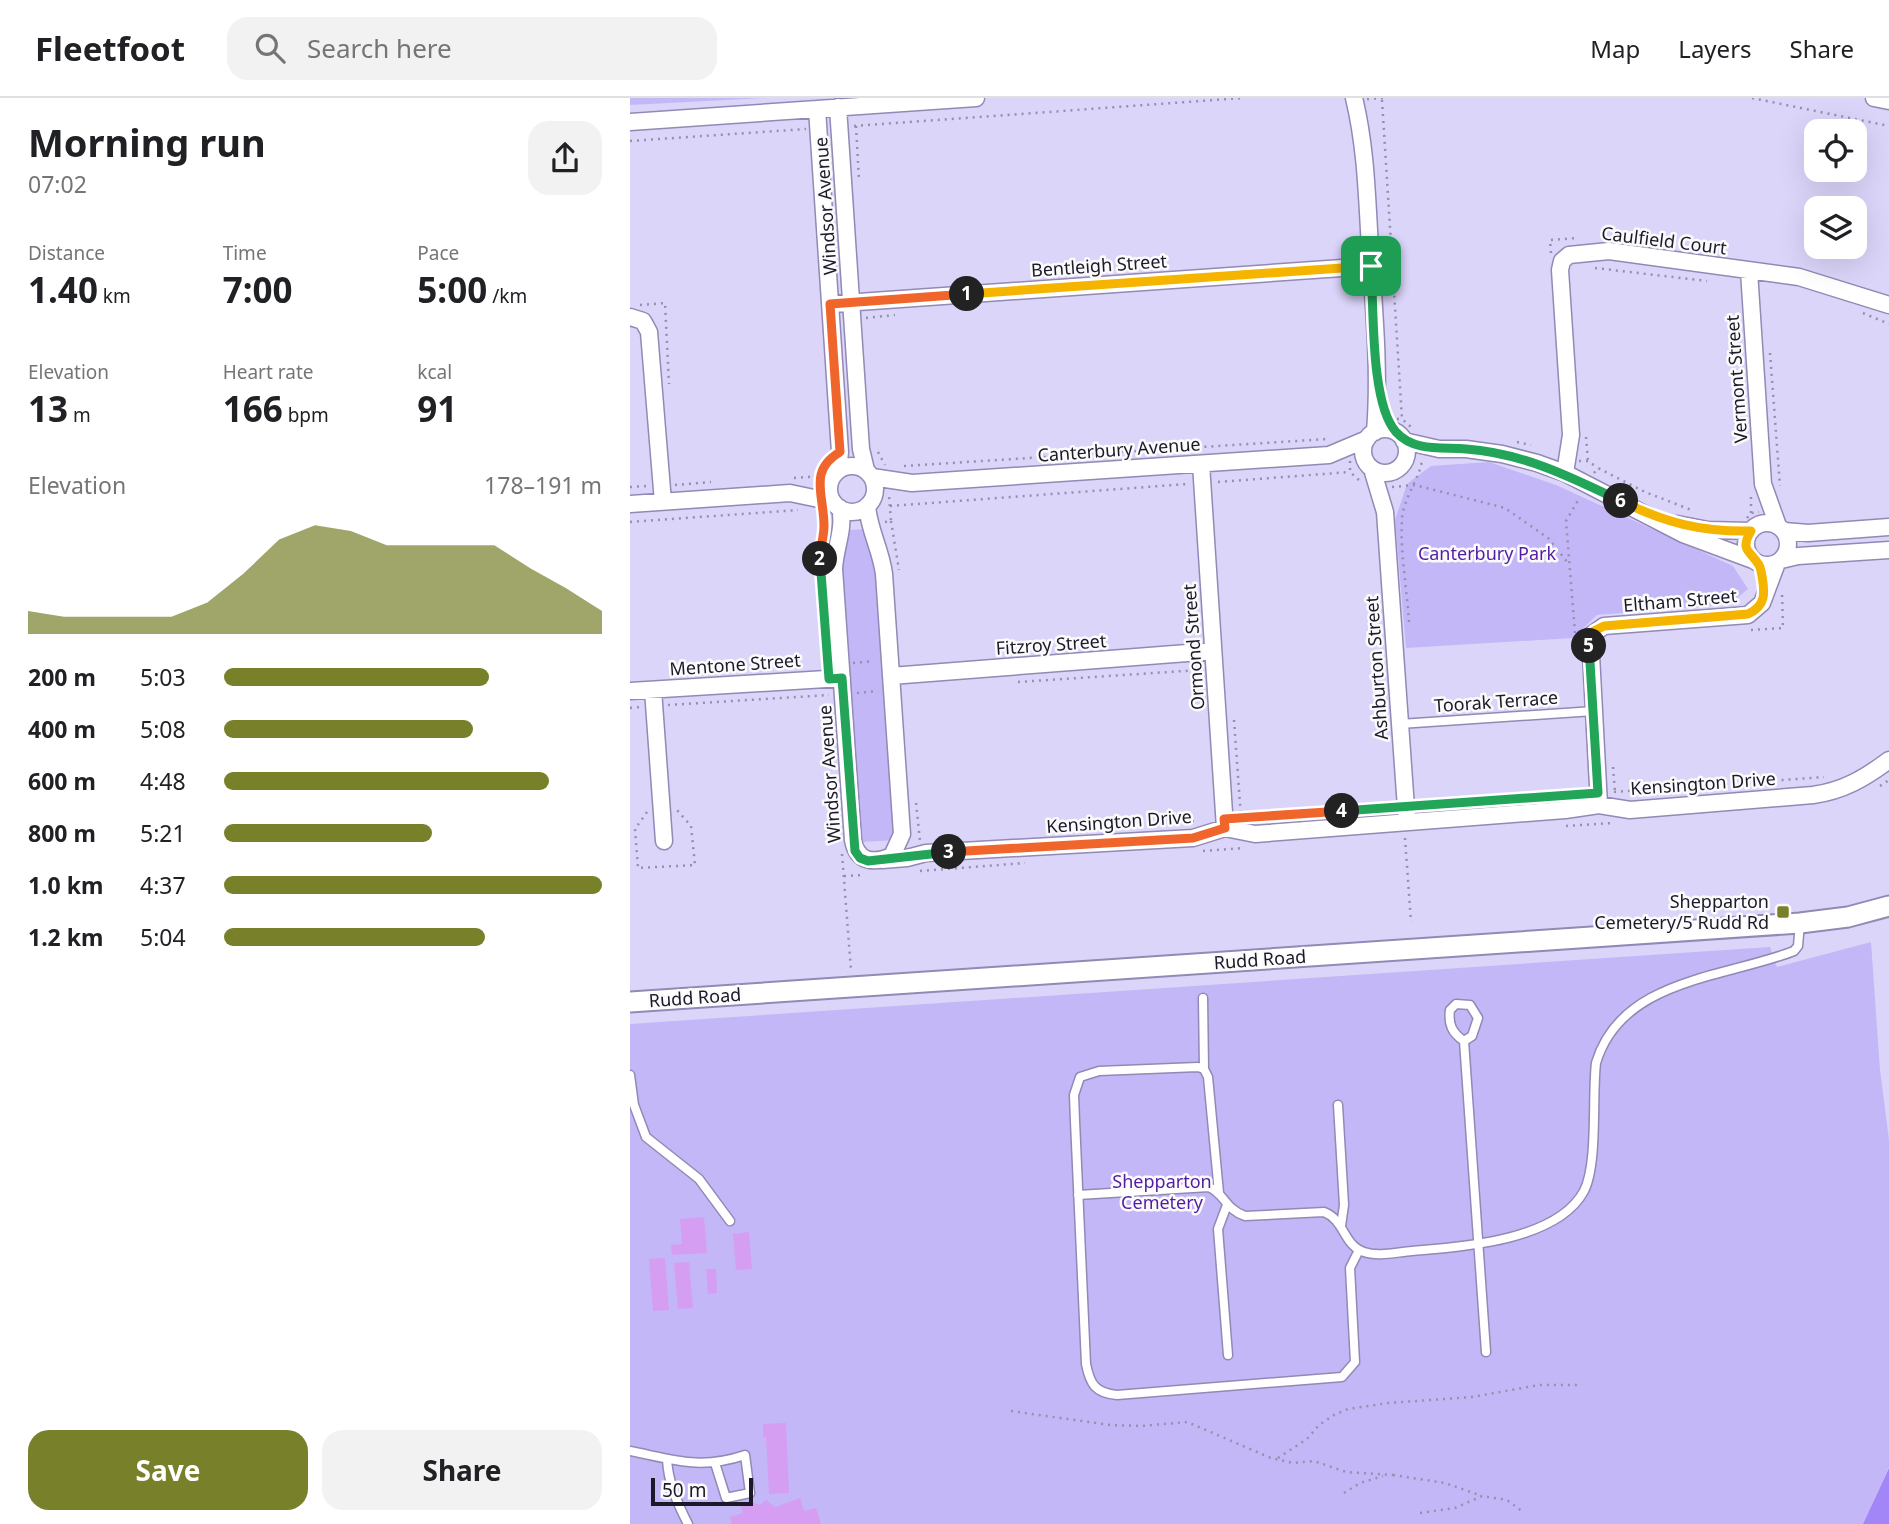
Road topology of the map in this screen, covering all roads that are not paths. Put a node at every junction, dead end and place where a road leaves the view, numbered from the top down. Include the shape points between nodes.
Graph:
1 (976, 98) edge
2 (1354, 98) edge
3 (1368, 98) edge
4 (1874, 98) edge
5 (1889, 101) edge
6 (838, 107) junction
7 (817, 109) junction
8 (630, 122) edge
9 (1362, 129) junction
10 (1371, 266) junction
11 (1749, 271) junction
12 (851, 302) junction
13 (830, 304) junction
14 (1889, 305) edge
15 (630, 317) edge
16 (1379, 393) junction
17 (1371, 435) junction
18 (1400, 436) junction
19 (1439, 449) junction
20 (1329, 455) junction
21 (1201, 464) junction
22 (1369, 467) junction
23 (1565, 473) junction
24 (1396, 474) junction
25 (881, 485) junction
26 (830, 493) junction
27 (663, 502) junction
28 (869, 503) junction
29 (630, 504) edge
30 (1385, 512) junction
31 (1658, 519) junction
32 (1762, 523) junction
33 (1889, 527) edge
34 (1889, 550) edge
35 (1756, 562) junction
36 (1779, 562) junction
37 (1765, 593) junction
38 (1213, 651) junction
39 (891, 676) junction
40 (834, 684) junction
41 (653, 690) junction
42 (630, 691) edge
43 (1594, 711) junction
44 (1400, 724) junction
45 (1889, 760) edge
46 (1604, 797) junction
47 (1406, 822) junction
48 (1225, 824) junction
49 (902, 834) junction
50 (664, 841) dead end
51 (929, 847) junction
52 (882, 860) junction
53 (1889, 906) edge
54 (1800, 923) junction
55 (1203, 998) dead end
56 (630, 1002) edge
57 (1464, 1041) junction
58 (1204, 1069) junction
59 (630, 1074) edge
60 (1338, 1105) dead end
61 (1219, 1193) junction
62 (1078, 1195) junction
63 (1227, 1205) junction
64 (730, 1221) dead end
65 (1341, 1226) junction
66 (1478, 1244) junction
67 (1359, 1250) junction
68 (1486, 1352) dead end
69 (1228, 1355) dead end
70 (630, 1451) edge
71 (667, 1459) junction
72 (715, 1463) junction
73 (688, 1524) edge

1 - 6 street
2 - 9 street
3 - 9 street
4 - 5 street
6 - 7 street
6 - 12 street, Windsor Avenue
7 - 8 street
7 - 13 street, Windsor Avenue
9 - 10 street
10 - 12 street, Bentleigh Street
10 - 16 street
11 - 14 street, Caulfield Court via 1799,276
11 - 23 street, Caulfield Court via 1609,251 1569,255 1562,261 1571,435
11 - 32 street, Vermont Street
12 - 13 street, Bentleigh Street
12 - 25 street, Windsor Avenue via 861,449
13 - 26 street, Windsor Avenue via 840,453
15 - 27 street via 643,321 649,332
16 - 17 street
16 - 18 street
17 - 18 street via 1382,429
17 - 20 street, Canterbury Avenue
17 - 22 street via 1363,450
18 - 19 street
18 - 24 street via 1407,456
19 - 23 street via 1502,454
19 - 24 street via 1422,454
20 - 21 street, Canterbury Avenue
20 - 22 street, Canterbury Avenue
21 - 25 street, Canterbury Avenue
21 - 38 street, Ormond Street
22 - 24 street
22 - 30 street, Ashburton Street
23 - 31 street
24 - 30 street, Ashburton Street
25 - 26 street, Canterbury Avenue via 853,466
25 - 28 street, Windsor Avenue via 875,485
26 - 27 street
26 - 28 street via 852,512
26 - 40 street, Windsor Avenue via 842,530 834,569
27 - 29 street
28 - 39 street via 870,523 882,558
30 - 44 street, Ashburton Street
31 - 32 street via 1708,530
31 - 35 street
32 - 33 street via 1808,533
32 - 35 street via 1746,547
32 - 36 street via 1788,545
34 - 36 street via 1798,556
35 - 36 street
35 - 37 street
36 - 37 street
37 - 43 street, Eltham Street via 1762,603 1748,614 1604,626 1594,631 1589,646
38 - 39 street, Fitzroy Street
38 - 48 street, Ormond Street
39 - 49 street
40 - 41 street, Mentone Street
40 - 52 street, Windsor Avenue via 855,851 868,861
41 - 42 street, Mentone Street
41 - 50 street
43 - 44 lane, Toorak Terrace
43 - 46 street, Eltham Street
44 - 47 street, Ashburton Street
45 - 46 street, Kensington Drive via 1835,792 1630,810
46 - 47 street, Kensington Drive via 1584,809
47 - 48 street, Kensington Drive via 1255,834
48 - 51 street, Kensington Drive via 1193,838
49 - 51 street via 912,848
49 - 52 street via 892,856
51 - 52 street, Kensington Drive via 907,858
53 - 54 street, Rudd Road
54 - 56 street, Rudd Road
54 - 66 lane via 1794,951 1667,989 1636,1005 1614,1025 1596,1063 1590,1171 1583,1191 1563,1214 1541,1226
55 - 58 lane
57 - 57 lane via 1456,1036 1449,1018 1457,1004 1470,1005 1478,1018 1472,1036
57 - 66 lane
58 - 61 lane
58 - 62 lane via 1100,1071 1080,1077 1074,1095
59 - 64 lane via 634,1105 646,1137 699,1179
60 - 65 lane
61 - 62 lane via 1209,1186
61 - 63 lane
62 - 67 lane via 1086,1364 1092,1386 1108,1394 1342,1377 1355,1362 1350,1268
63 - 65 lane via 1245,1216 1324,1212
63 - 69 lane via 1218,1229
65 - 67 lane
66 - 67 lane via 1372,1254
66 - 68 lane
70 - 71 lane
71 - 72 lane
71 - 73 lane
72 - 72 lane via 745,1455 750,1493 726,1498

